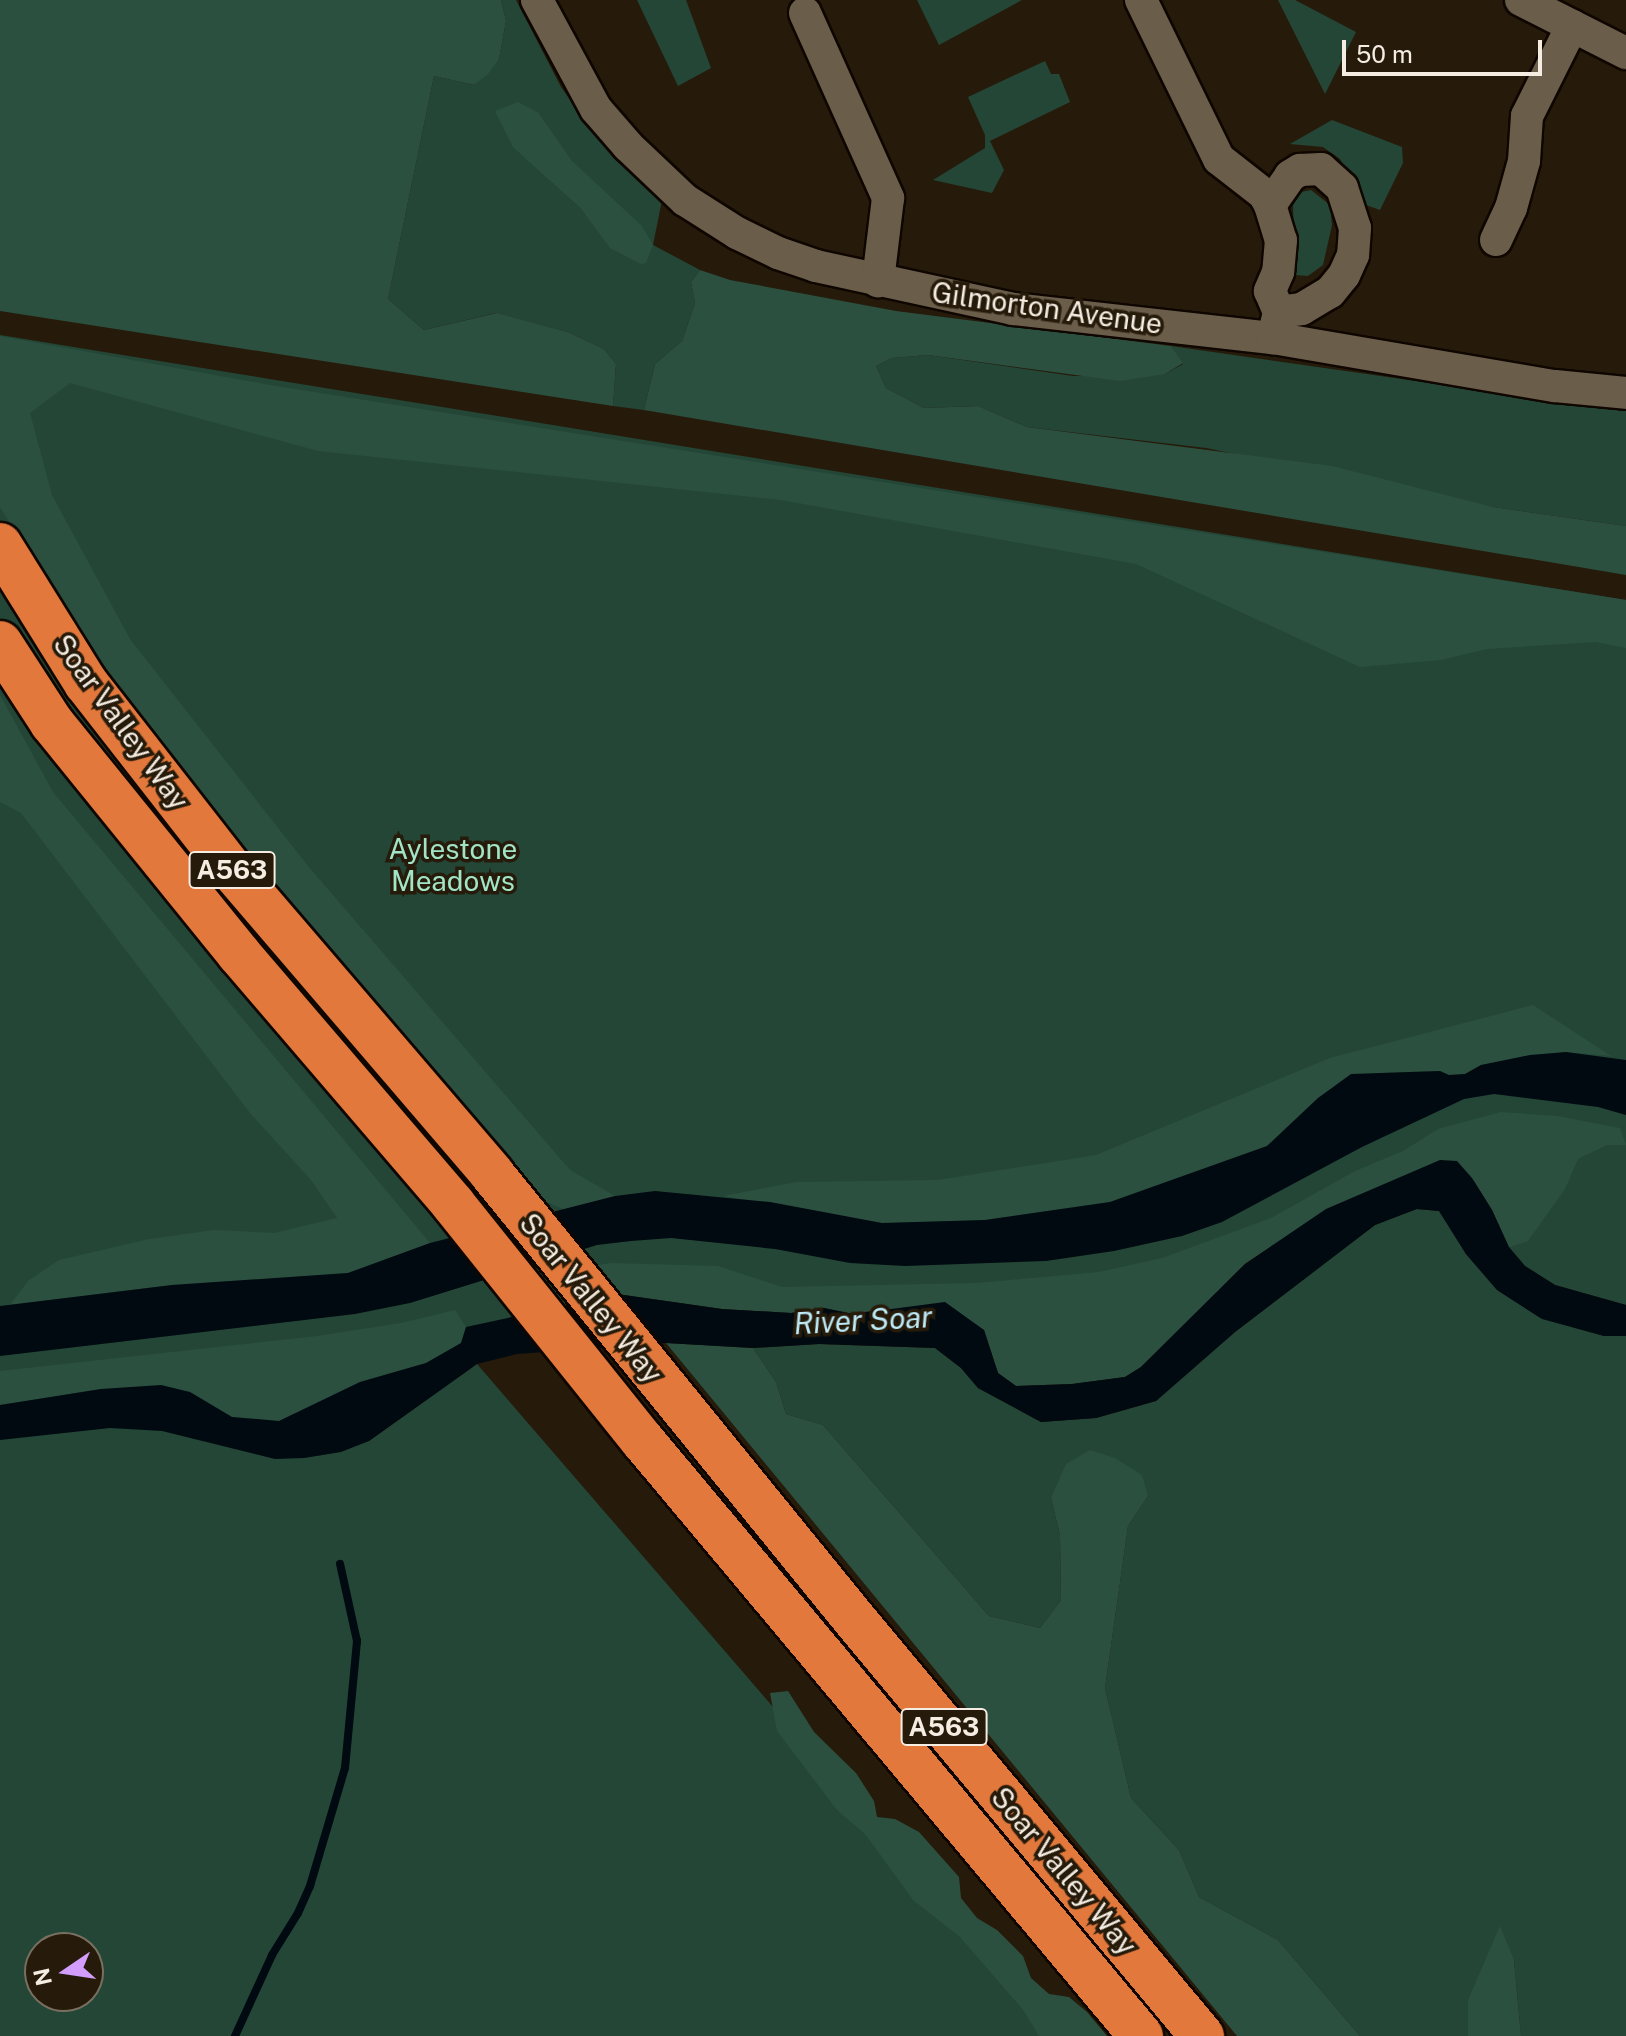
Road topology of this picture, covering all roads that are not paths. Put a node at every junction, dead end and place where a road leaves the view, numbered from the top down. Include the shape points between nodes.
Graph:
1 (537, 0) edge
2 (1141, 0) edge
3 (1521, 0) edge
4 (805, 13) dead end
5 (1572, 26) junction
6 (1626, 53) edge
7 (1270, 205) junction
8 (1496, 240) dead end
9 (878, 281) junction
10 (1276, 325) junction
11 (1626, 393) edge
12 (0, 545) edge
13 (0, 643) edge
14 (1141, 2036) edge
15 (1202, 2036) edge

1 - 9 street, Gilmorton Avenue via 596,109 685,200 778,253
2 - 7 street via 1219,159 1264,194
3 - 5 street
4 - 9 street via 888,198
5 - 6 street
5 - 8 street via 1527,116 1524,161
7 - 10 street via 1281,240 1270,291
7 - 10 street via 1290,176 1321,169 1342,188 1355,228 1353,255 1344,275 1330,292
9 - 10 street, Gilmorton Avenue via 1013,309
10 - 11 street, Gilmorton Avenue via 1555,386
12 - 15 highway, Soar Valley Way / A563 via 86,683 202,832 492,1174
13 - 14 highway, Soar Valley Way / A563 via 52,723 199,905

